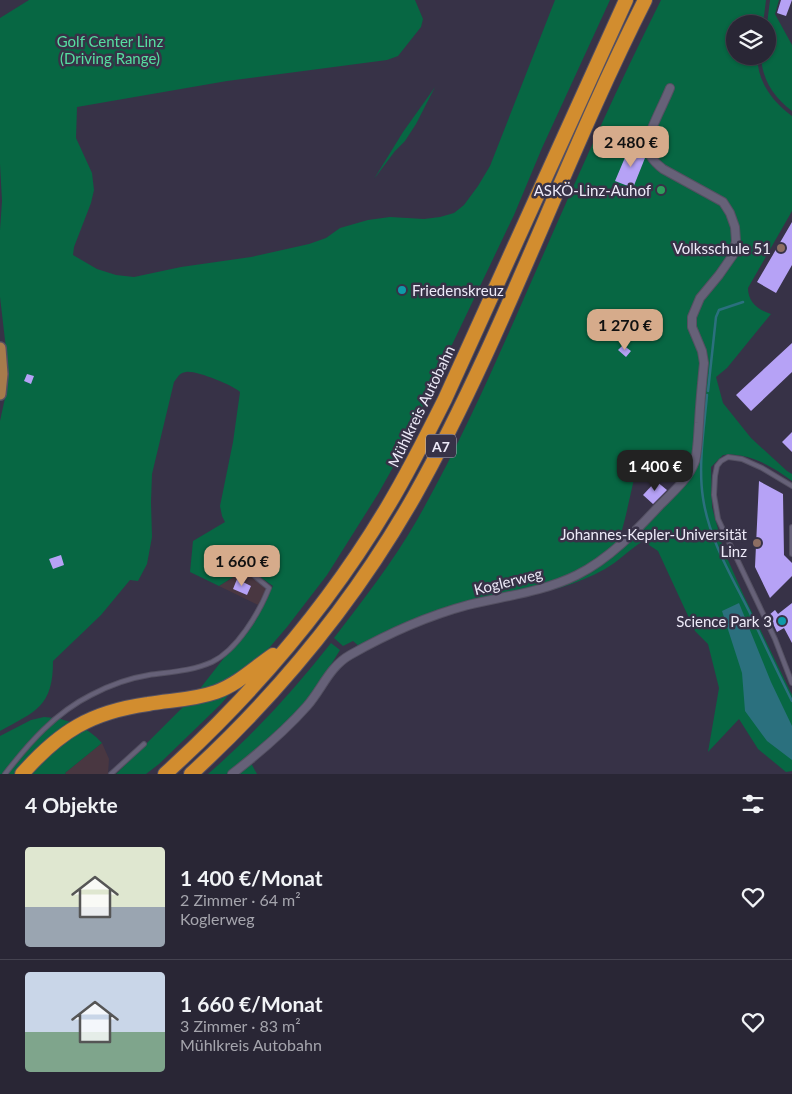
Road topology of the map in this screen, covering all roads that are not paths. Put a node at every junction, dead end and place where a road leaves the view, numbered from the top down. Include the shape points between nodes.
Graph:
1 (626, 0) edge
2 (645, 0) edge
3 (670, 88) dead end
4 (0, 348) edge
5 (1, 377) edge
6 (0, 394) edge
7 (792, 486) edge
8 (792, 527) edge
9 (792, 554) edge
10 (240, 559) dead end
11 (294, 640) junction
12 (792, 683) edge
13 (144, 744) dead end
14 (5, 774) edge
15 (22, 774) edge
16 (112, 774) edge
17 (164, 774) edge
18 (191, 774) edge
19 (232, 774) edge

1 - 11 highway, Mühlkreis Autobahn / A7 via 420,449 366,542
2 - 18 highway, A7 via 461,405 414,496 359,583 301,659 222,746
3 - 19 street, Koglerweg via 647,140 648,149 664,169 723,202 732,219 736,241 729,261 700,298 692,317 692,327 704,363 696,453 689,473 616,548 576,575 538,589 435,616 343,659 289,726
4 - 5 main road
5 - 6 main road
7 - 12 lane via 742,458 728,457 721,461 714,476 718,519 775,639
8 - 9 lane
10 - 14 lane via 269,588 259,610 222,656 203,666 146,676 77,702 34,738
11 - 15 highway via 218,692 193,699 134,706 100,714 83,722 56,740
11 - 17 highway, Mühlkreis Autobahn / A7 via 246,695
13 - 16 lane

